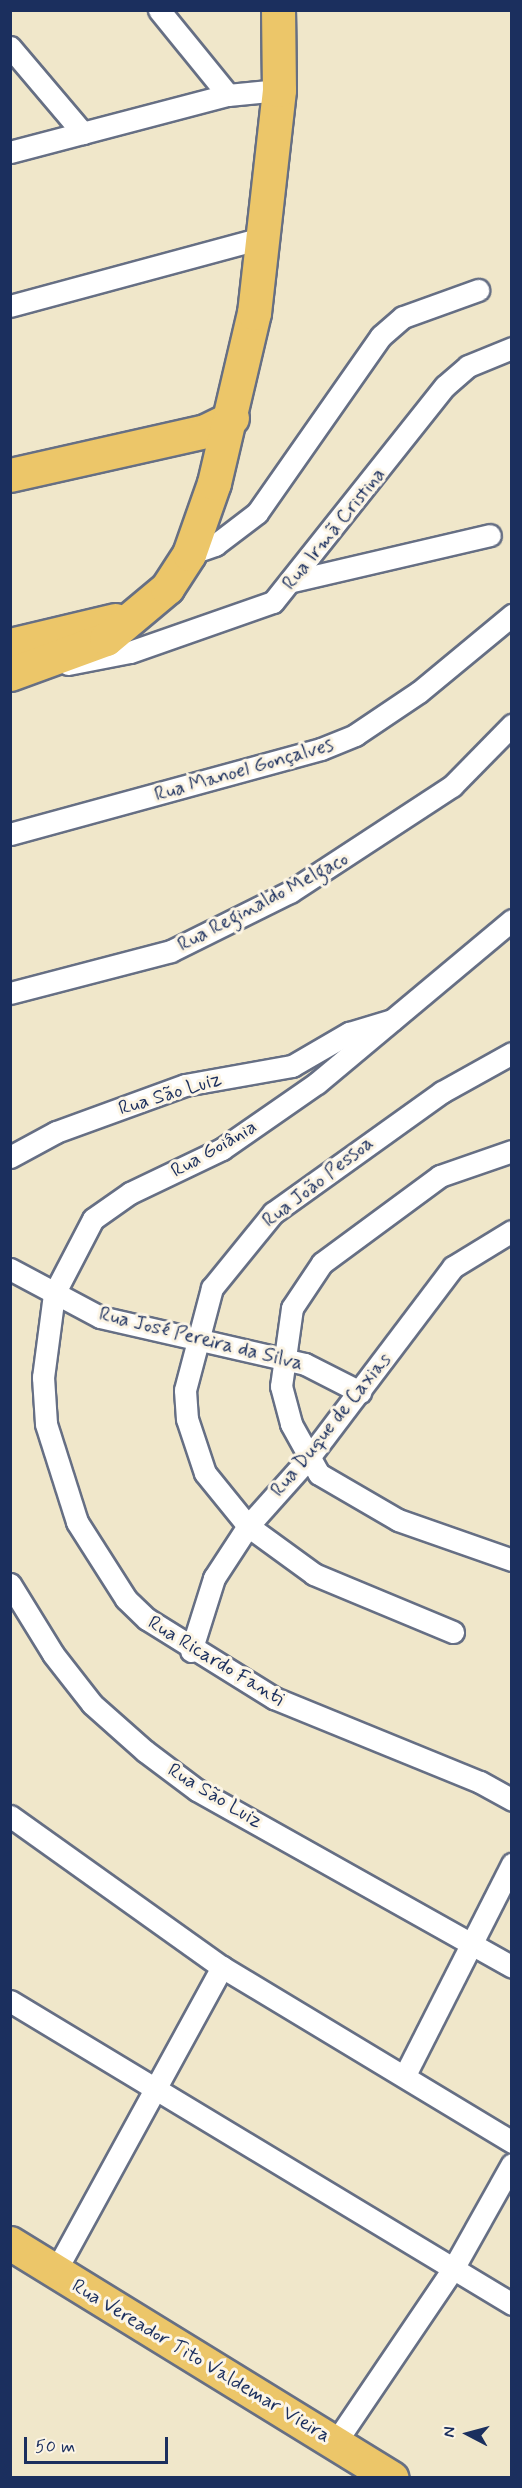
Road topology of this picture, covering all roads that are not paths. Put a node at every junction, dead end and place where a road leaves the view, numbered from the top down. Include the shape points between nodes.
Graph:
1 (159, 10) edge
2 (278, 10) edge
3 (10, 47) edge
4 (279, 90) junction
5 (228, 95) junction
6 (83, 133) junction
7 (10, 152) edge
8 (266, 237) junction
9 (478, 290) dead end
10 (10, 306) edge
11 (512, 348) edge
12 (245, 354) junction
13 (231, 420) junction
14 (166, 437) junction
15 (10, 475) edge
16 (490, 535) dead end
17 (189, 554) junction
18 (292, 581) junction
19 (512, 615) edge
20 (33, 649) edge
21 (10, 674) edge
22 (512, 725) edge
23 (10, 834) edge
24 (512, 920) edge
25 (10, 993) edge
26 (398, 1019) junction
27 (512, 1053) edge
28 (512, 1151) edge
29 (10, 1157) edge
30 (512, 1231) edge
31 (10, 1269) edge
32 (54, 1294) junction
33 (193, 1342) junction
34 (282, 1360) junction
35 (360, 1392) junction
36 (308, 1460) junction
37 (248, 1526) junction
38 (512, 1560) edge
39 (10, 1584) edge
40 (453, 1632) dead end
41 (191, 1651) junction
42 (512, 1800) edge
43 (10, 1816) edge
44 (512, 1864) edge
45 (475, 1945) junction
46 (222, 1967) junction
47 (512, 1967) edge
48 (10, 2001) edge
49 (405, 2076) junction
50 (156, 2091) junction
51 (512, 2142) edge
52 (512, 2164) edge
53 (10, 2243) edge
54 (453, 2269) junction
55 (55, 2272) junction
56 (512, 2304) edge
57 (336, 2443) junction
58 (392, 2478) edge

1 - 5 street
2 - 4 main road
3 - 6 street
4 - 5 street
4 - 8 main road
5 - 6 street
6 - 7 street
8 - 10 street
8 - 12 main road
9 - 17 street via 427,305 388,329 257,513 215,545
11 - 18 street, Rua Irmã Cristina via 468,366 445,386
12 - 13 main road
12 - 14 main road via 215,407
13 - 14 main road via 205,431
13 - 17 main road
14 - 15 main road
16 - 18 street
17 - 20 main road via 166,588 106,639
18 - 20 street, Rua Irmã Cristina via 262,608 91,662
19 - 23 street, Rua Manoel Gonçalves via 419,692 355,735 321,750
20 - 21 main road
22 - 25 street, Rua Reginaldo Melgaco via 433,800 336,867 281,897 171,951
24 - 26 street, Rua Goiânia
26 - 29 street, Rua São Luiz via 348,1033 271,1073 215,1077 175,1089 56,1132
26 - 32 street, Rua Goiânia via 222,1149 108,1206 81,1233
27 - 33 street, Rua João Pessoa via 442,1092 273,1213 212,1288
28 - 34 street via 440,1176 322,1263 292,1308
30 - 35 street, Rua Duque de Caxias via 453,1267
31 - 32 street, Rua José Pereira da Silva
32 - 33 street, Rua José Pereira da Silva via 100,1317
32 - 41 street, Rua Ricardo Fanti via 43,1377 46,1424 58,1475 77,1522 126,1599
33 - 34 street, Rua José Pereira da Silva
33 - 37 street, Rua João Pessoa via 185,1390 194,1447 205,1473
34 - 35 street, Rua José Pereira da Silva via 319,1369
34 - 36 street via 285,1404
35 - 36 street, Rua Duque de Caxias
36 - 37 street, Rua Duque de Caxias
36 - 38 street via 354,1500
37 - 40 street, Rua João Pessoa via 314,1574
37 - 41 street, Rua Duque de Caxias via 214,1578
39 - 45 street, Rua São Luiz via 53,1654 92,1704 145,1751 197,1790
41 - 42 street, Rua Ricardo Fanti via 315,1717 430,1760
43 - 46 street
44 - 45 street
45 - 47 street, Rua São Luiz
45 - 49 street
46 - 49 street
46 - 50 street
48 - 50 street
49 - 51 street
50 - 54 street
50 - 55 street
52 - 54 street
53 - 55 main road, Rua Vereador Tito Valdemar Vieira
54 - 56 street
54 - 57 street
55 - 57 main road, Rua Vereador Tito Valdemar Vieira
57 - 58 main road, Rua Vereador Tito Valdemar Vieira

